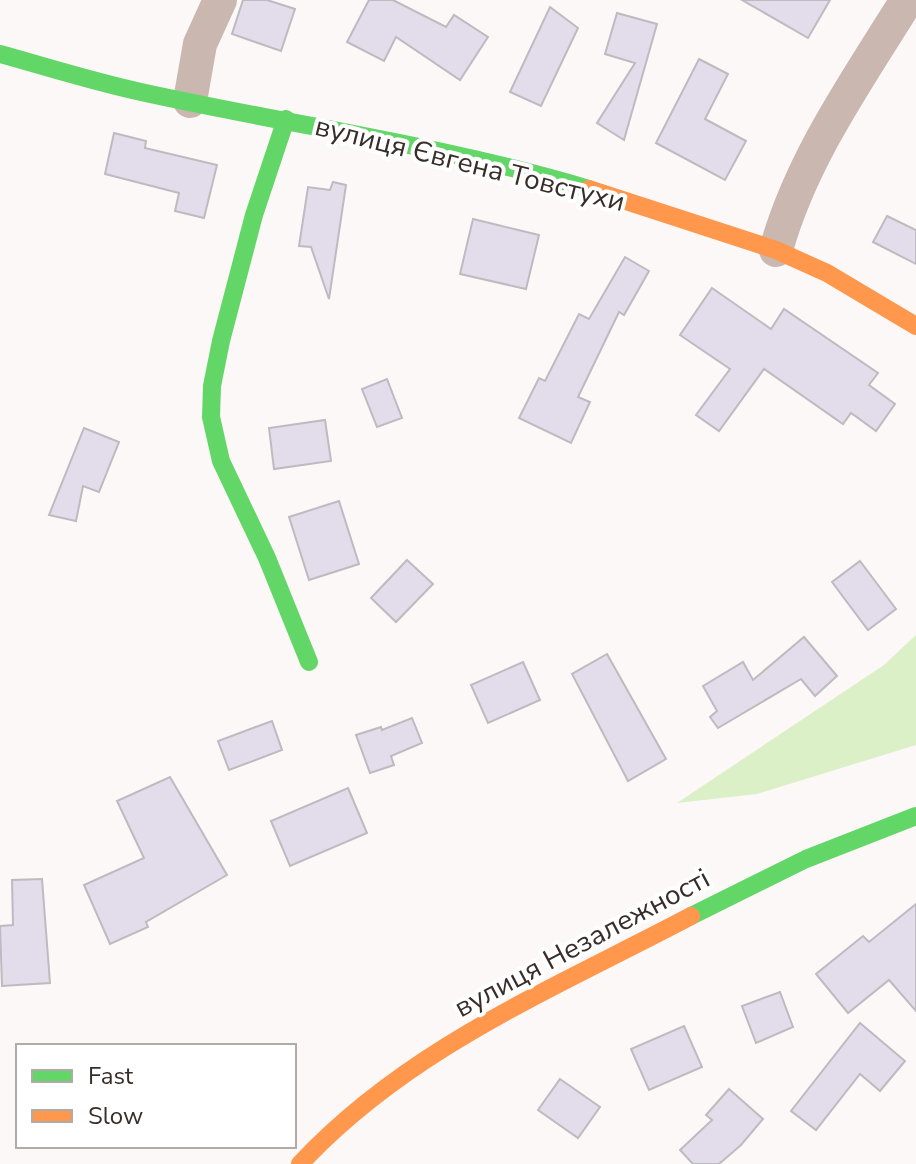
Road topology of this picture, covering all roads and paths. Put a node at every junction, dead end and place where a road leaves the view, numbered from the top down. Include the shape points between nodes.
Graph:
1 (220, 0) edge
2 (907, 0) edge
3 (0, 54) edge
4 (190, 101) junction
5 (286, 119) junction
6 (776, 250) junction
7 (916, 326) edge
8 (309, 662) dead end
9 (916, 816) edge
10 (300, 1164) edge

1 - 4 street via 200,44
2 - 6 street via 801,178
3 - 4 street, вулиця Євгена Товстухи
4 - 5 street, вулиця Євгена Товстухи
5 - 6 street, вулиця Євгена Товстухи via 550,177
5 - 8 street, вулиця Євгена Товстухи via 237,276 215,373 212,421 226,472
6 - 7 street, вулиця Євгена Товстухи via 827,273
9 - 10 street, вулиця Незалежності via 756,883 461,1038 365,1102

